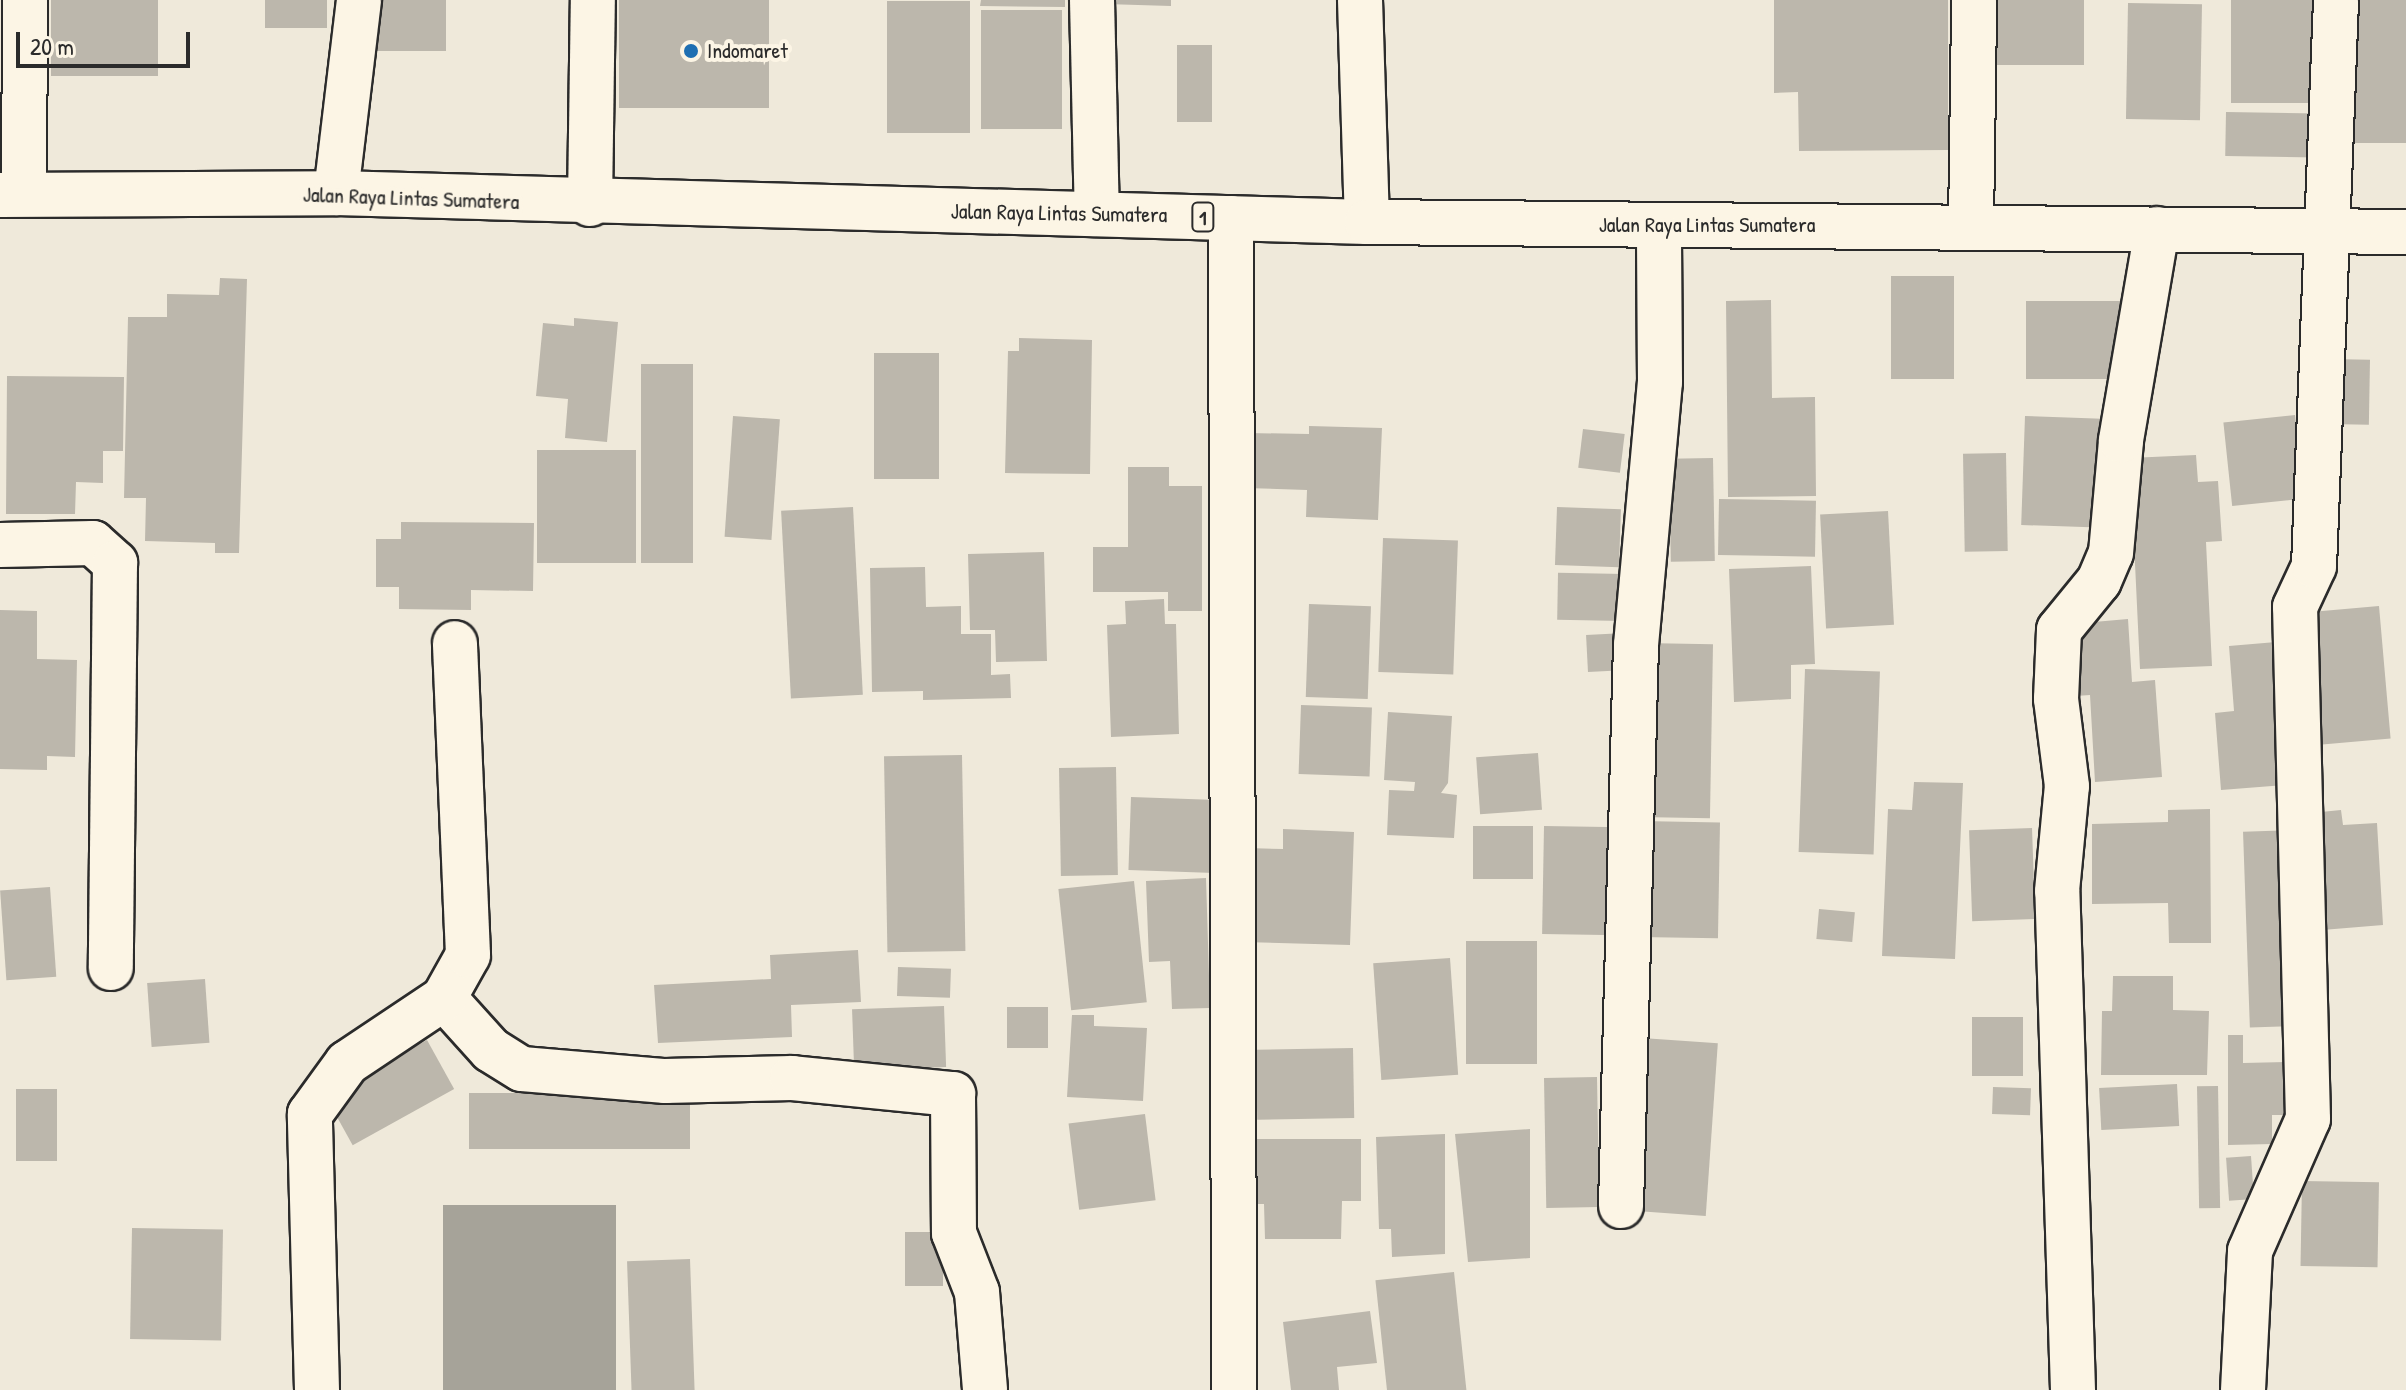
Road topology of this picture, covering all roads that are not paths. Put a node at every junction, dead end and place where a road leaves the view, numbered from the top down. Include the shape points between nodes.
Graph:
1 (25, 0) edge
2 (359, 0) edge
3 (593, 0) edge
4 (1092, 0) edge
5 (1360, 0) edge
6 (1974, 0) edge
7 (2336, 0) edge
8 (336, 193) junction
9 (12, 195) edge
10 (590, 204) junction
11 (1097, 214) junction
12 (1231, 218) junction
13 (1367, 222) junction
14 (1659, 225) junction
15 (1971, 226) junction
16 (2157, 229) junction
17 (2327, 232) junction
18 (2406, 232) edge
19 (0, 545) edge
20 (455, 643) dead end
21 (111, 968) dead end
22 (444, 998) junction
23 (1621, 1206) dead end
24 (317, 1390) edge
25 (985, 1390) edge
26 (1234, 1390) edge
27 (2073, 1390) edge
28 (2243, 1390) edge

1 - 9 main road
2 - 8 main road
3 - 10 main road
4 - 11 main road
5 - 13 main road
6 - 15 main road
7 - 17 main road
8 - 9 main road, Jalan Raya Lintas Sumatera / 1
8 - 10 main road, Jalan Raya Lintas Sumatera / 1
10 - 11 main road, Jalan Raya Lintas Sumatera / 1
11 - 12 main road, Jalan Raya Lintas Sumatera / 1
12 - 13 main road, Jalan Raya Lintas Sumatera / 1
12 - 26 main road
13 - 14 main road, Jalan Raya Lintas Sumatera / 1
14 - 15 main road, Jalan Raya Lintas Sumatera / 1
14 - 23 main road via 1660,382 1636,645
15 - 16 main road, Jalan Raya Lintas Sumatera / 1
16 - 17 main road, Jalan Raya Lintas Sumatera / 1
16 - 27 main road via 2121,440 2111,553 2099,581 2059,630 2056,699 2067,786 2057,891
17 - 18 main road, Jalan Raya Lintas Sumatera / 1
17 - 28 main road via 2314,566 2295,607 2308,1119 2250,1251
19 - 21 main road via 93,543 115,563
20 - 22 main road via 468,955
22 - 24 main road via 347,1063 310,1114
22 - 25 main road via 491,1050 522,1069 665,1081 792,1078 953,1094 954,1233 977,1292

